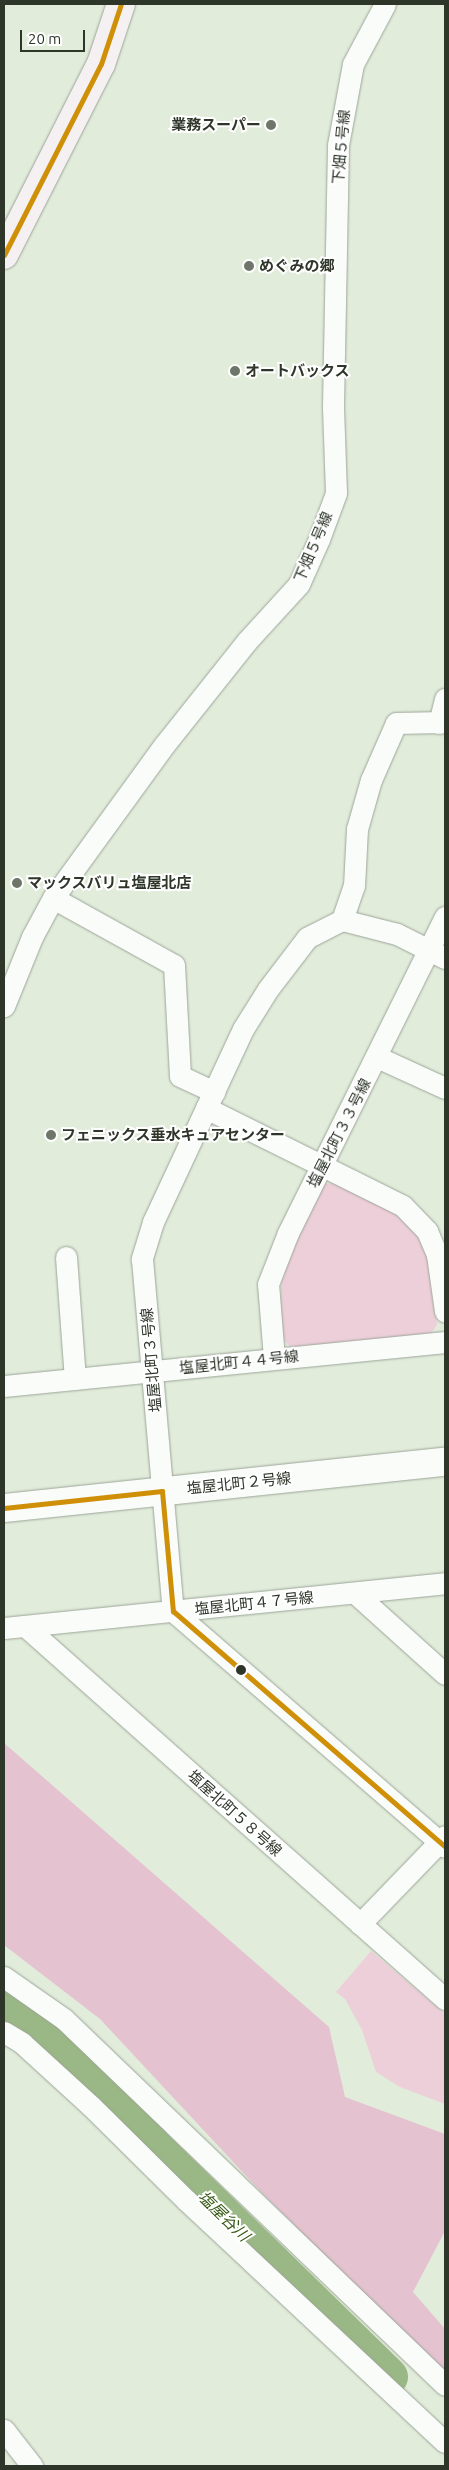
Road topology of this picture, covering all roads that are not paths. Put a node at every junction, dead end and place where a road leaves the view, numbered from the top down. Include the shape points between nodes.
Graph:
1 (121, 4) edge
2 (385, 4) edge
3 (4, 255) edge
4 (445, 699) edge
5 (442, 723) edge
6 (53, 898) junction
7 (445, 916) edge
8 (342, 920) junction
9 (437, 954) edge
10 (4, 1006) edge
11 (377, 1057) junction
12 (445, 1088) edge
13 (210, 1100) junction
14 (322, 1166) junction
15 (66, 1257) dead end
16 (445, 1311) edge
17 (445, 1342) edge
18 (274, 1358) junction
19 (152, 1372) junction
20 (75, 1379) junction
21 (4, 1386) edge
22 (445, 1462) edge
23 (162, 1491) junction
24 (4, 1508) edge
25 (445, 1583) edge
26 (355, 1593) junction
27 (173, 1611) junction
28 (25, 1626) junction
29 (4, 1628) edge
30 (445, 1674) edge
31 (443, 1842) edge
32 (360, 1924) junction
33 (4, 1976) edge
34 (445, 1999) edge
35 (4, 2032) edge
36 (445, 2385) edge
37 (4, 2430) edge
38 (445, 2442) edge
39 (32, 2466) edge

1 - 3 main road via 101,64
2 - 6 street, 下畑５号線 via 353,64 338,145 333,406 336,493 299,584 247,641 165,744
4 - 5 street
5 - 8 street via 396,723 371,780 357,829 354,886
6 - 10 street, 下畑５号線 via 32,937
6 - 13 street via 174,965 180,1076
7 - 9 street, 塩屋北町３３号線
8 - 9 street via 397,934
8 - 13 street, 塩屋北町３号線 via 307,938 268,989 243,1029
9 - 11 street, 塩屋北町３３号線
11 - 12 street
11 - 14 street, 塩屋北町３３号線
13 - 14 street
13 - 19 street, 塩屋北町３号線 via 153,1222 142,1259
14 - 16 street via 403,1206 427,1231 437,1255
14 - 18 street, 塩屋北町３３号線 via 288,1233 268,1284
15 - 20 street
17 - 18 street, 塩屋北町４４号線
18 - 19 street, 塩屋北町４４号線
19 - 20 street, 塩屋北町４４号線
19 - 23 street, 塩屋北町３号線
20 - 21 street, 塩屋北町４４号線
22 - 23 street, 塩屋北町２号線
23 - 24 street, 塩屋北町２号線
23 - 27 street, 塩屋北町３号線
25 - 26 street, 塩屋北町４７号線
26 - 27 street, 塩屋北町４７号線
26 - 30 street
27 - 28 street, 塩屋北町４７号線
27 - 31 street
28 - 29 street, 塩屋北町４７号線
28 - 32 street, 塩屋北町５８号線
31 - 32 street
32 - 34 street, 塩屋北町５８号線
33 - 36 street via 64,2018
35 - 38 street via 22,2043 91,2106 186,2200
37 - 39 street

